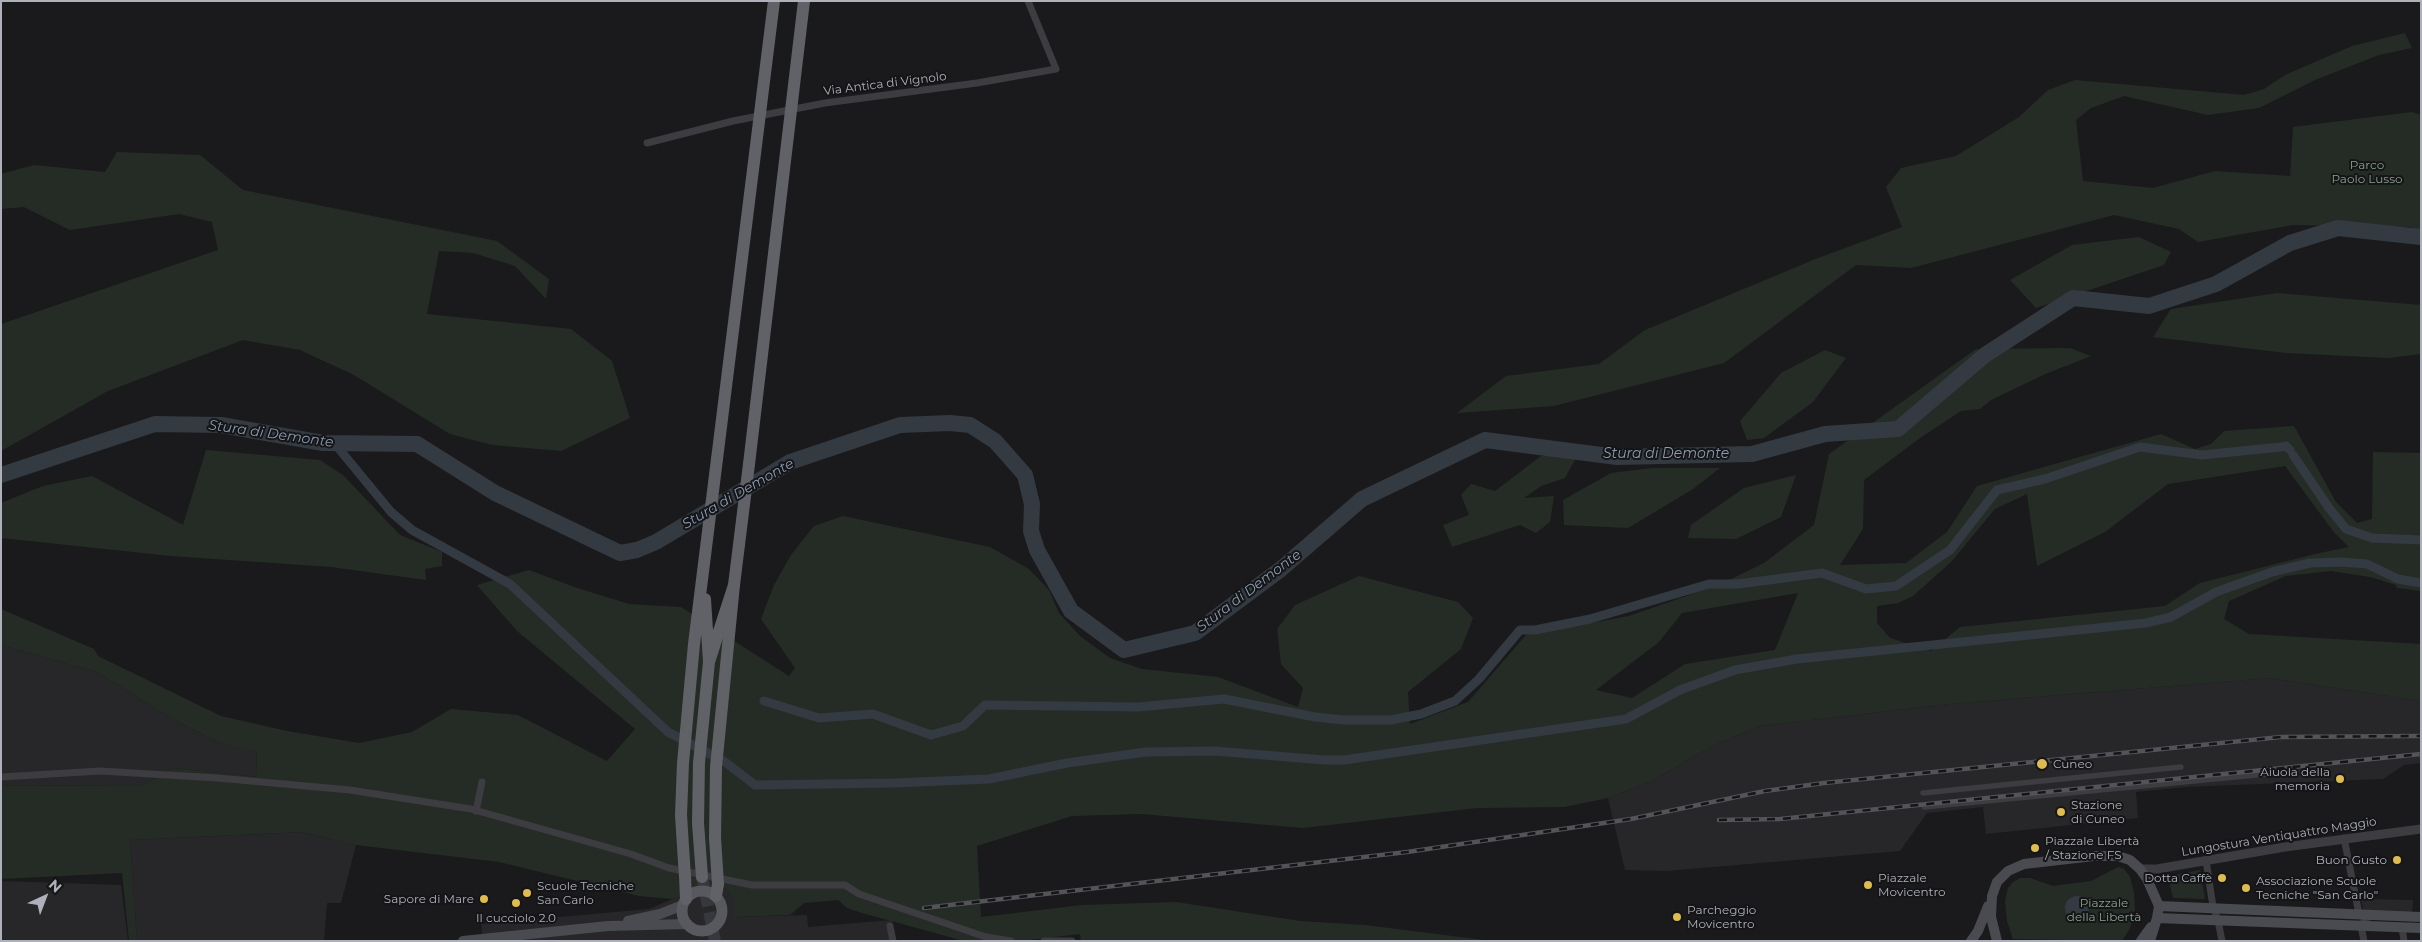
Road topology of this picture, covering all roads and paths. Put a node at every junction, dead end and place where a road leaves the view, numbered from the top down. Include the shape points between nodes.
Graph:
1 (774, 1) edge
2 (804, 1) edge
3 (1028, 1) edge
4 (647, 143) dead end
5 (704, 569) junction
6 (734, 585) junction
7 (709, 662) junction
8 (2181, 767) dead end
9 (2277, 773) dead end
10 (1, 776) edge
11 (482, 782) dead end
12 (1923, 793) dead end
13 (1924, 808) dead end
14 (476, 811) junction
15 (2421, 829) edge
16 (2344, 838) junction
17 (2206, 860) junction
18 (2140, 869) junction
19 (702, 878) tunnel mouth
20 (717, 890) junction
21 (1992, 896) junction
22 (684, 902) junction
23 (2159, 906) junction
24 (2213, 907) junction
25 (2359, 914) junction
26 (2382, 915) junction
27 (2421, 917) edge
28 (2158, 918) junction
29 (2218, 920) junction
30 (687, 924) junction
31 (608, 926) junction
32 (890, 926) dead end
33 (2361, 926) junction
34 (2402, 928) junction
35 (2421, 928) edge
36 (706, 936) edge
37 (1072, 940) edge
38 (463, 941) edge
39 (893, 941) edge
40 (1011, 941) edge
41 (1044, 941) edge
42 (1971, 941) edge
43 (1997, 941) edge
44 (2141, 941) edge
45 (2150, 941) edge
46 (2222, 941) edge
47 (2364, 941) edge
48 (2404, 941) edge

1 - 5 highway, bridge
2 - 6 highway, bridge
3 - 4 street, Via Antica di Vignolo via 1056,68 977,83 825,102
5 - 7 highway
5 - 22 highway, bridge via 682,763
6 - 7 highway, bridge
6 - 20 highway, bridge via 716,767
7 - 19 highway, bridge via 698,786
8 - 12 street
9 - 13 street
10 - 14 street via 100,771 218,778 350,790
11 - 14 street
14 - 40 street via 631,854 669,868 752,885 844,885 859,894 986,937
15 - 16 street, Lungostura Ventiquattro Maggio
16 - 17 street, Lungostura Ventiquattro Maggio
16 - 25 street
17 - 18 street, Lungostura Ventiquattro Maggio via 2157,870
17 - 24 street
18 - 21 main road via 2130,860 2118,856 2024,864 2008,871 1997,882
18 - 23 main road
20 - 22 main road via 700,890
20 - 36 main road via 722,907 720,919
21 - 42 main road
21 - 43 main road via 1991,917
22 - 30 main road via 682,915
22 - 31 main road via 660,914
23 - 24 main road
23 - 28 main road
24 - 25 main road
24 - 29 street
25 - 26 main road
26 - 27 main road
26 - 33 street via 2366,918
28 - 29 main road
28 - 44 main road
28 - 45 main road
29 - 33 main road
29 - 46 street
30 - 31 main road
30 - 36 main road
31 - 38 main road
32 - 39 street
33 - 34 main road
33 - 47 street
34 - 35 main road
34 - 48 street
37 - 41 street

